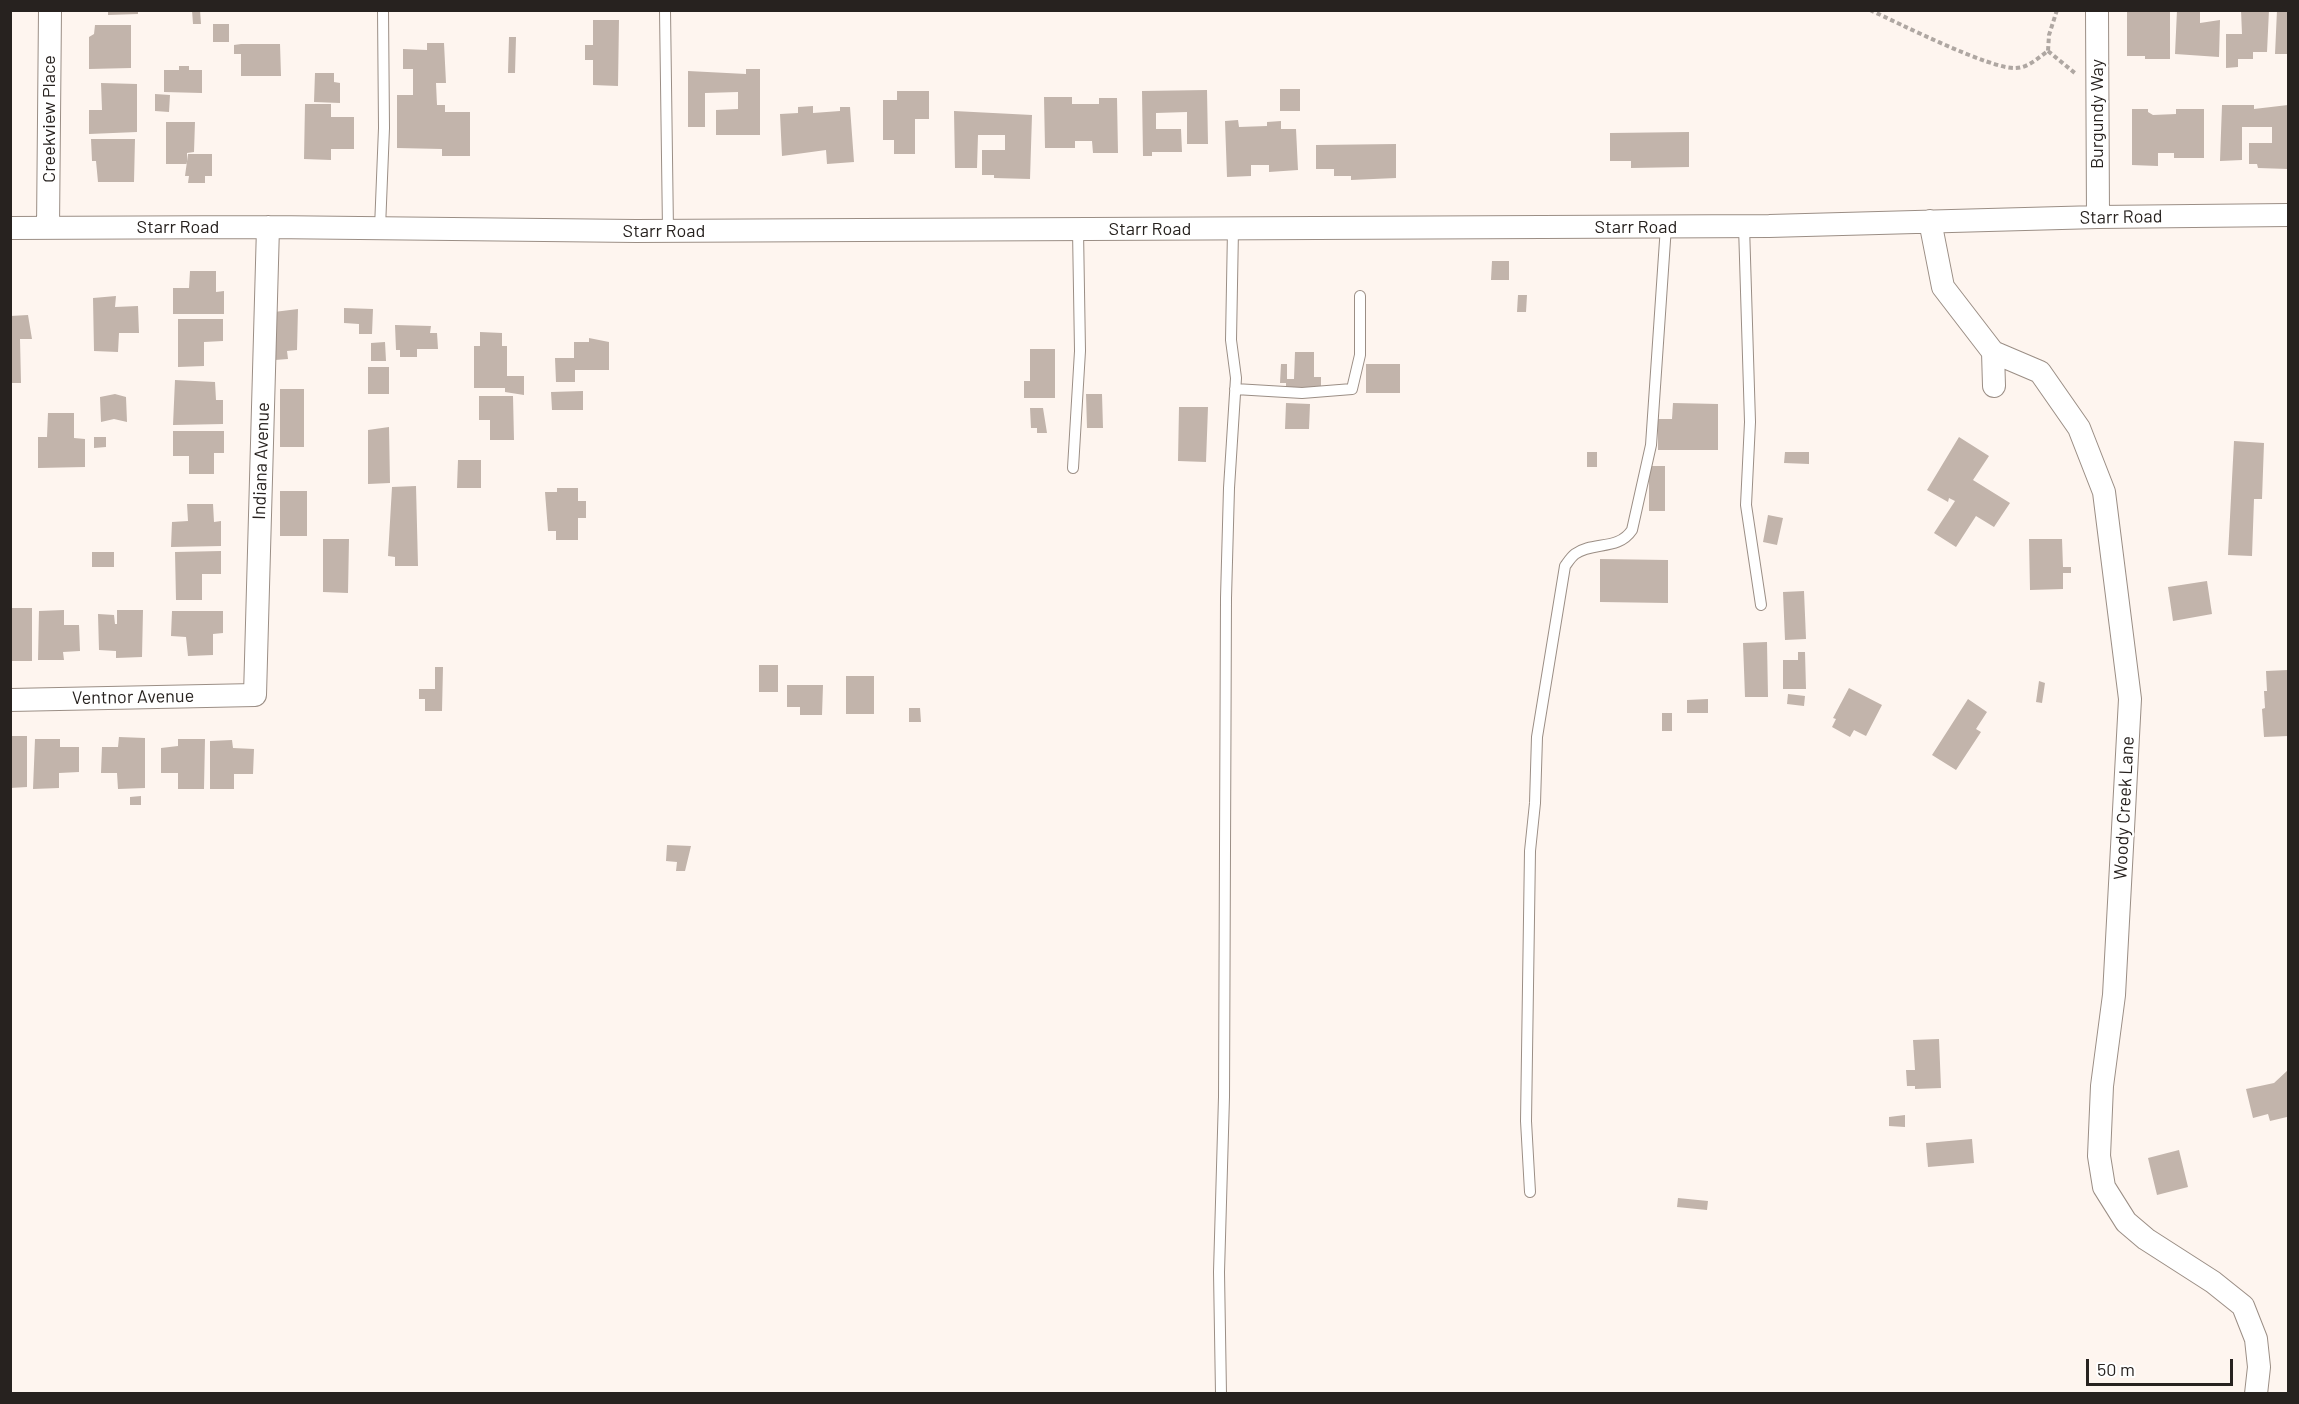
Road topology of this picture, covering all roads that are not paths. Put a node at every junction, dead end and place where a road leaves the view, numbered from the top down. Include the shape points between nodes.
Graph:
1 (50, 10) edge
2 (383, 10) edge
3 (664, 10) edge
4 (2097, 10) edge
5 (2289, 215) edge
6 (2098, 217) junction
7 (1929, 221) junction
8 (1666, 226) junction
9 (1744, 226) junction
10 (268, 227) junction
11 (10, 228) edge
12 (48, 228) junction
13 (380, 228) junction
14 (1233, 229) junction
15 (1077, 230) junction
16 (668, 231) junction
17 (1360, 296) dead end
18 (1993, 352) junction
19 (1994, 386) dead end
20 (1235, 389) junction
21 (1073, 468) dead end
22 (1761, 605) dead end
23 (255, 695) joint
24 (10, 700) edge
25 (1530, 1192) dead end
26 (1221, 1394) edge
27 (2256, 1394) edge

1 - 12 street, Creekview Place
2 - 13 lane
3 - 16 lane
4 - 6 street, Burgundy Way
5 - 6 street, Starr Road
6 - 7 street, Starr Road
7 - 9 street, Starr Road
7 - 18 street, Woody Creek Lane via 1943,287
8 - 9 street, Starr Road
8 - 14 street, Starr Road
8 - 25 lane via 1651,445 1632,530 1626,539 1575,554 1564,566 1537,737 1530,851 1526,1121
9 - 22 lane via 1750,422 1746,505
10 - 12 street, Starr Road
10 - 13 street, Starr Road
10 - 23 street, Indiana Avenue
11 - 12 street, Starr Road
13 - 16 street, Starr Road
14 - 15 street, Starr Road
14 - 20 lane via 1231,340
15 - 16 street, Starr Road
15 - 21 lane via 1080,351
17 - 20 lane via 1360,354 1352,389 1302,393
18 - 19 street
18 - 27 street, Woody Creek Lane via 2040,372 2079,428 2104,492 2114,553 2130,699 2114,995 2102,1086 2099,1156 2104,1187 2126,1222 2243,1306 2256,1339
20 - 26 lane via 1226,598
23 - 24 street, Ventnor Avenue

